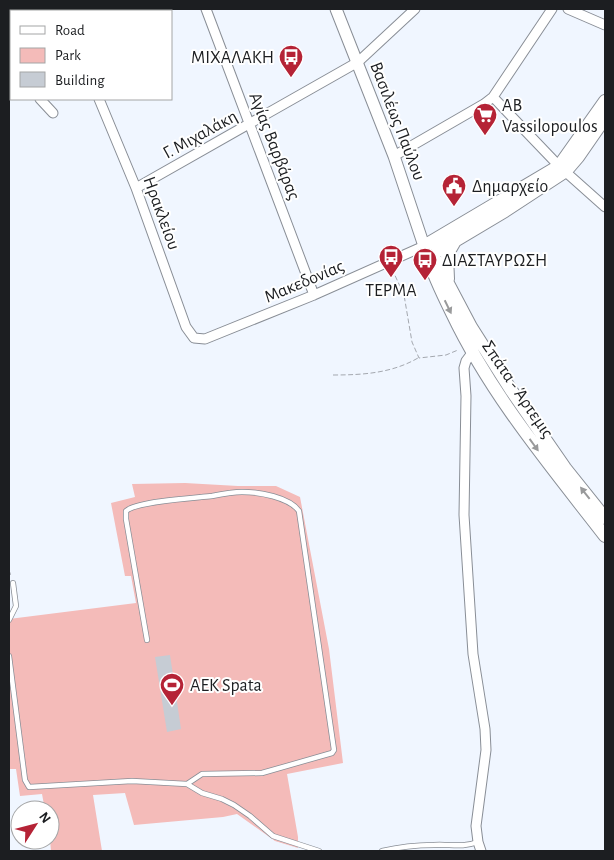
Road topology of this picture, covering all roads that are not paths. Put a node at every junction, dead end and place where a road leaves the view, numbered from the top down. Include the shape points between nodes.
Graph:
1 (206, 9) edge
2 (336, 9) edge
3 (415, 9) edge
4 (552, 9) edge
5 (568, 9) edge
6 (605, 25) edge
7 (358, 62) junction
8 (493, 96) junction
9 (41, 100) edge
10 (99, 100) edge
11 (605, 101) edge
12 (53, 113) dead end
13 (605, 118) edge
14 (250, 124) junction
15 (394, 156) junction
16 (562, 169) junction
17 (136, 188) junction
18 (605, 207) edge
19 (456, 240) junction
20 (429, 250) junction
21 (448, 282) junction
22 (314, 295) junction
23 (194, 338) joint
24 (470, 350) junction
25 (605, 518) edge
26 (605, 536) edge
27 (13, 583) dead end
28 (9, 620) edge
29 (147, 640) dead end
30 (9, 656) edge
31 (187, 784) junction
32 (480, 847) edge
33 (319, 851) edge
34 (382, 851) edge

1 - 14 street, Αγίας Βαρβάρας
2 - 7 street, Βασιλέως Παύλου
3 - 7 street, Γ. Μιχαλάκη
4 - 8 street
5 - 6 street
7 - 14 street, Γ. Μιχαλάκη
7 - 15 street, Βασιλέως Παύλου
8 - 15 street
8 - 16 street
9 - 12 street
10 - 17 street, Ηρακλείου
11 - 16 main road
13 - 16 main road via 578,157
14 - 17 street, Γ. Μιχαλάκη
14 - 22 street, Αγίας Βαρβάρας
15 - 20 street, Βασιλέως Παύλου
16 - 18 street
16 - 19 main road via 505,211
16 - 20 main road
17 - 23 street, Ηρακλείου via 186,327
19 - 20 main road
19 - 21 main road via 448,255
20 - 21 main road, Σπάτα - Άρτεμις
20 - 22 street, Μακεδονίας
20 -> 24 main road, Σπάτα - Άρτεμις via 437,282
25 -> 21 main road, Σπάτα - Άρτεμις via 511,390 471,327
22 - 23 street, Μακεδονίας via 205,339
24 -> 26 main road, Σπάτα - Άρτεμις via 519,424
24 - 32 street via 464,368 464,491 472,635 485,743 476,826
27 - 28 lane via 16,606
29 - 31 lane via 126,518 128,509 242,492 271,496 295,505 299,511 334,750 262,773 202,774
30 - 31 lane via 27,786 132,781
31 - 33 lane via 234,806 273,836
32 - 34 lane via 409,846

